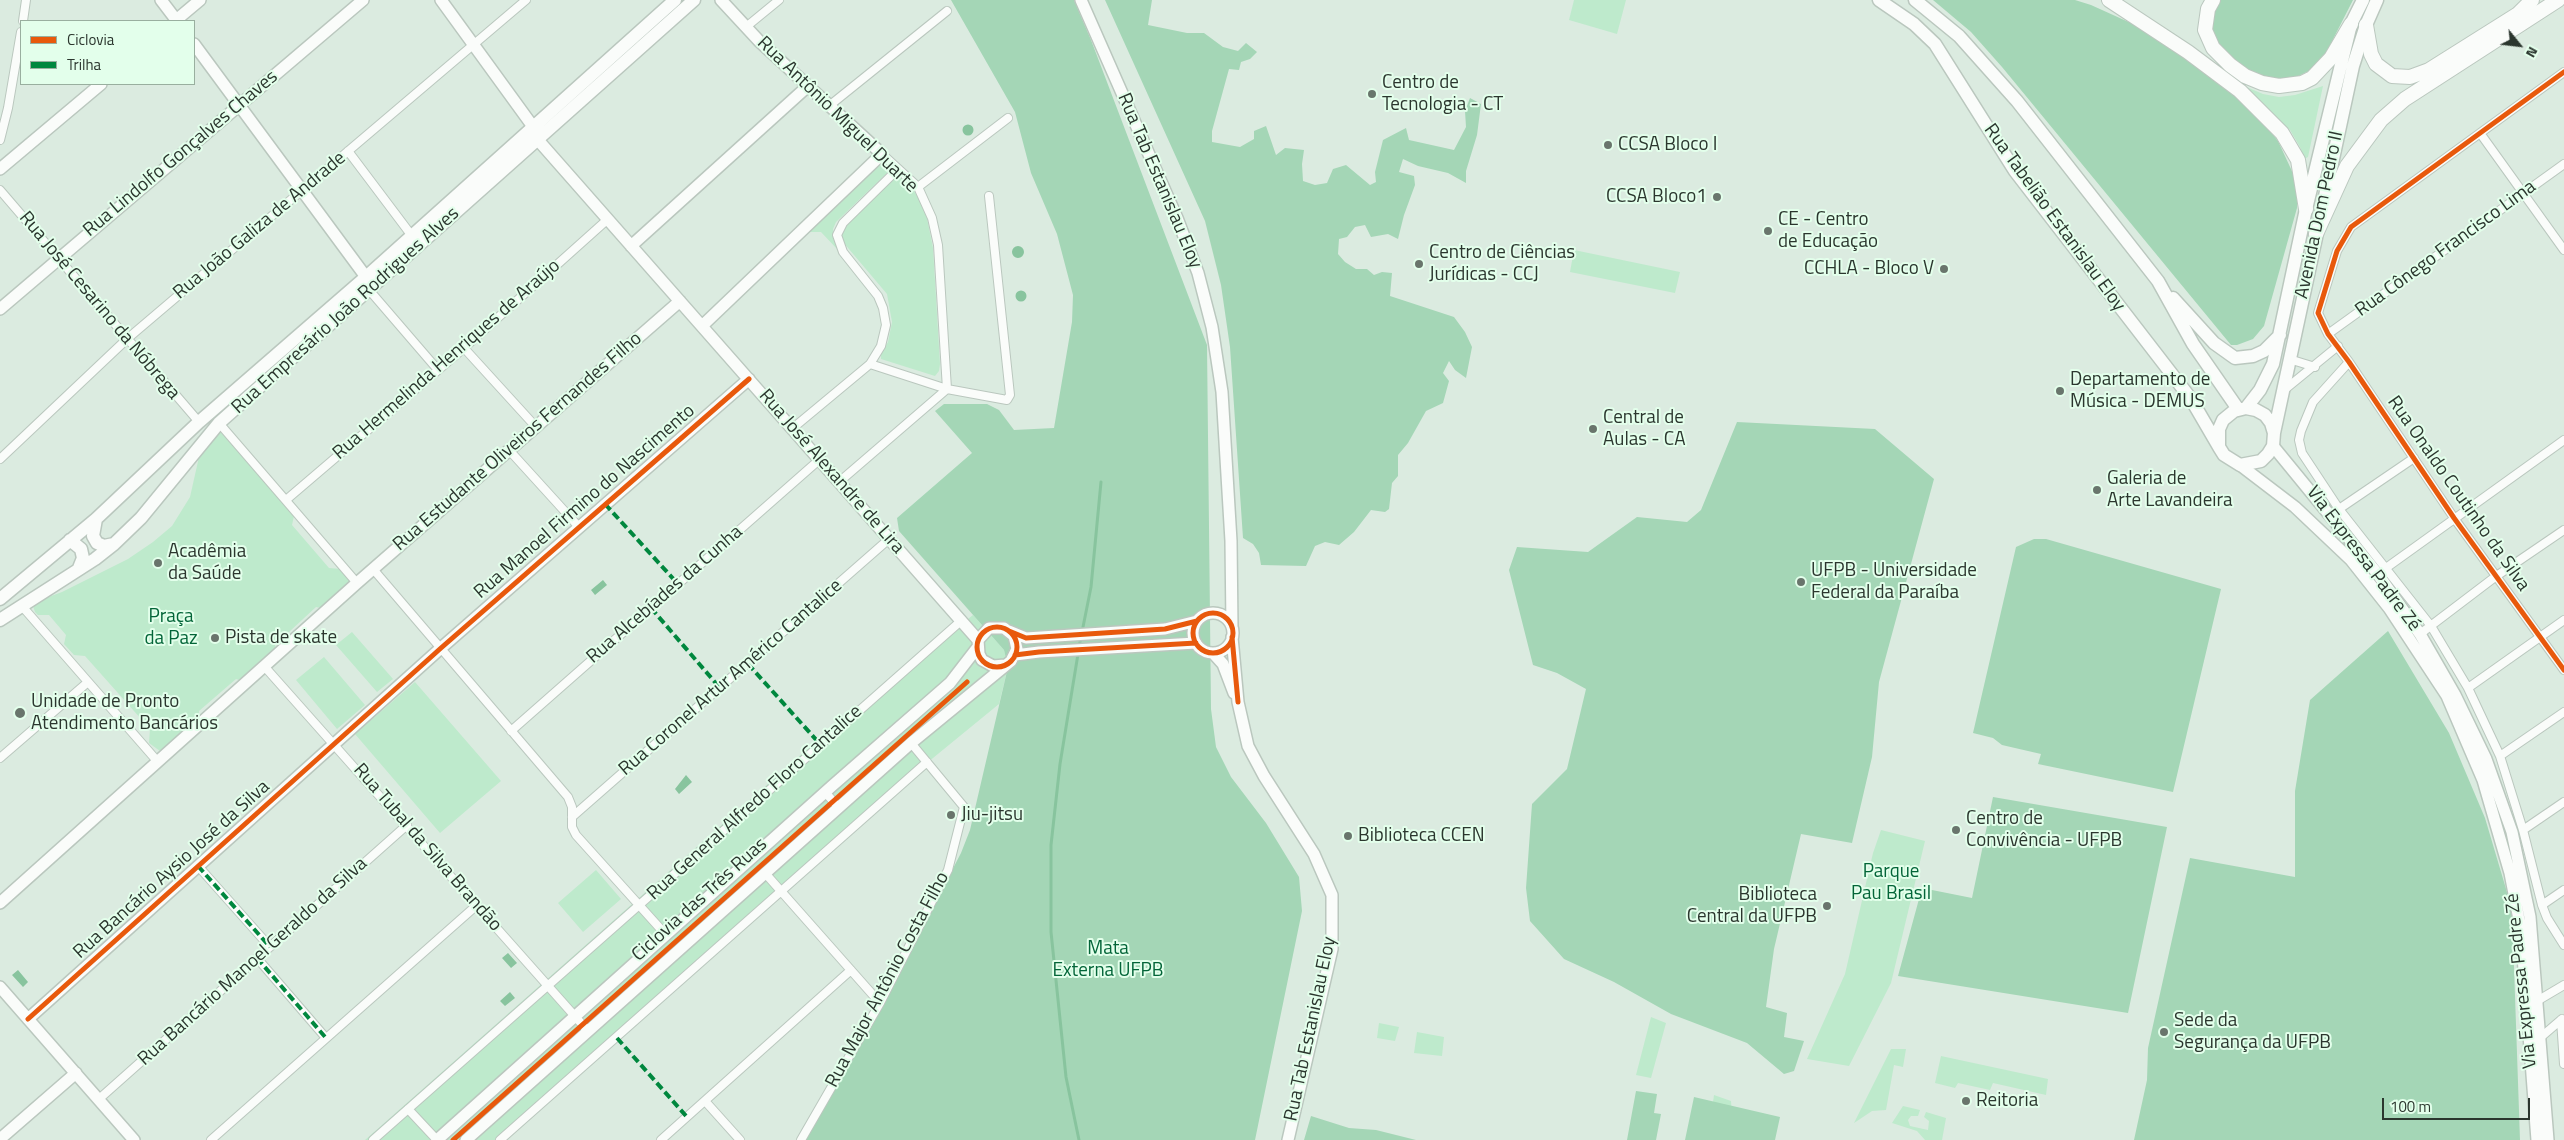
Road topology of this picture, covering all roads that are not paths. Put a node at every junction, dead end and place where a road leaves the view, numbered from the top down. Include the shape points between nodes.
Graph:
1 (26, 0) edge
2 (161, 0) edge
3 (200, 0) edge
4 (363, 0) edge
5 (441, 0) edge
6 (526, 0) edge
7 (675, 0) edge
8 (694, 0) edge
9 (721, 0) edge
10 (779, 0) edge
11 (1081, 0) edge
12 (1879, 0) edge
13 (1915, 0) edge
14 (2109, 0) edge
15 (2214, 0) edge
16 (2363, 0) edge
17 (2377, 0) edge
18 (2532, 0) edge
19 (2558, 0) edge
20 (947, 11) dead end
21 (23, 20) edge
22 (175, 20) edge
23 (177, 20) edge
24 (2351, 24) junction
25 (2366, 25) junction
26 (746, 27) junction
27 (20, 36) edge
28 (474, 43) junction
29 (195, 45) edge
30 (2564, 72) edge
31 (100, 85) edge
32 (808, 86) junction
33 (239, 106) junction
34 (829, 106) junction
35 (4, 107) edge
36 (1008, 118) dead end
37 (2480, 133) junction
38 (536, 134) junction
39 (0, 140) edge
40 (348, 151) junction
41 (882, 154) junction
42 (2564, 164) edge
43 (898, 169) junction
44 (0, 170) edge
45 (918, 187) junction
46 (0, 190) edge
47 (300, 191) junction
48 (2524, 193) junction
49 (989, 196) dead end
50 (2306, 209) junction
51 (608, 219) junction
52 (2316, 234) junction
53 (412, 236) junction
54 (631, 246) junction
55 (2564, 250) edge
56 (58, 258) junction
57 (366, 277) junction
58 (2158, 280) junction
59 (370, 291) junction
60 (680, 301) junction
61 (0, 310) edge
62 (702, 326) junction
63 (2282, 333) junction
64 (2328, 334) junction
65 (127, 339) junction
66 (2338, 346) junction
67 (464, 348) junction
68 (2289, 359) junction
69 (2349, 362) junction
70 (870, 364) junction
71 (2315, 367) junction
72 (438, 370) junction
73 (749, 378) junction
74 (947, 389) junction
75 (2283, 391) junction
76 (2242, 409) junction
77 (199, 422) junction
78 (219, 424) junction
79 (536, 427) junction
80 (793, 428) junction
81 (2274, 439) junction
82 (2564, 440) edge
83 (2219, 447) junction
84 (509, 450) junction
85 (2414, 458) junction
86 (0, 459) edge
87 (819, 460) junction
88 (2240, 465) junction
89 (839, 482) junction
90 (286, 500) junction
91 (2339, 509) junction
92 (2454, 518) junction
93 (96, 519) junction
94 (579, 527) junction
95 (2564, 530) edge
96 (889, 539) junction
97 (70, 540) junction
98 (114, 544) junction
99 (79, 568) junction
100 (2386, 568) junction
101 (373, 569) junction
102 (2495, 577) junction
103 (1232, 578) junction
104 (357, 583) junction
105 (0, 599) edge
106 (21, 605) junction
107 (1218, 614) junction
108 (0, 620) edge
109 (2564, 620) edge
110 (1197, 621) junction
111 (964, 622) junction
112 (2431, 626) junction
113 (993, 628) junction
114 (1009, 631) junction
115 (1232, 632) junction
116 (2420, 634) junction
117 (2540, 638) junction
118 (1196, 643) junction
119 (978, 644) junction
120 (441, 648) junction
121 (1213, 653) junction
122 (1015, 655) junction
123 (1005, 665) junction
124 (264, 666) junction
125 (2564, 670) edge
126 (88, 682) junction
127 (2468, 688) junction
128 (1238, 702) junction
129 (2564, 712) edge
130 (511, 731) junction
131 (335, 743) junction
132 (911, 744) junction
133 (2500, 756) junction
134 (0, 758) edge
135 (158, 762) junction
136 (927, 762) junction
137 (825, 792) junction
138 (2564, 802) edge
139 (838, 808) junction
140 (572, 817) junction
141 (407, 825) junction
142 (2523, 830) junction
143 (198, 866) junction
144 (765, 873) junction
145 (2564, 890) edge
146 (782, 892) junction
147 (0, 903) edge
148 (477, 905) junction
149 (641, 905) junction
150 (2542, 905) junction
151 (666, 935) junction
152 (2564, 945) edge
153 (270, 947) junction
154 (257, 958) junction
155 (851, 970) junction
156 (2564, 984) edge
157 (549, 987) junction
158 (1, 990) edge
159 (2537, 1001) junction
160 (880, 1003) junction
161 (575, 1016) junction
162 (28, 1019) junction
163 (2562, 1019) edge
164 (588, 1031) junction
165 (2541, 1037) junction
166 (326, 1038) junction
167 (2564, 1064) edge
168 (76, 1073) junction
169 (99, 1099) junction
170 (705, 1101) junction
171 (408, 1109) junction
172 (0, 1139) edge
173 (134, 1140) edge
174 (211, 1140) edge
175 (372, 1140) edge
176 (437, 1140) edge
177 (466, 1140) edge
178 (500, 1140) edge
179 (661, 1140) edge
180 (740, 1140) edge
181 (801, 1140) edge
182 (1288, 1140) edge
183 (2537, 1140) edge
184 (2548, 1140) edge

1 - 21 street
2 - 22 street
3 - 23 street
4 - 33 street, Rua Lindolfo Gonçalves Chaves
5 - 28 street, Rua José Alexandre de Lira
6 - 28 street, Rua João Galiza de Andrade
7 - 38 main road, Rua Empresário João Rodrigues Alves
8 - 38 main road, Rua Empresário João Rodrigues Alves
9 - 26 street, Rua Antônio Miguel Duarte
10 - 26 street
11 - 103 street, Rua Tab Estanislau Eloy via 1178,218 1198,273 1212,327 1222,392
12 - 83 main road, Rua Tabelião Estanislau Eloy via 1914,24 1935,44 2015,171 2191,399
13 - 58 main road, Rua Tabelião Estanislau Eloy via 1959,36 2011,94
14 - 50 highway via 2240,91 2282,132 2298,160
15 - 24 highway via 2208,9 2205,30 2213,48 2246,76 2279,86 2293,86 2312,78 2331,58
16 - 24 main road, Avenida Dom Pedro II
17 - 25 main road, Avenida Dom Pedro II
18 - 25 highway via 2518,14 2429,70 2410,78 2392,76 2376,64
19 - 52 highway via 2405,98 2381,120 2347,166
20 - 34 street
24 - 50 main road, Avenida Dom Pedro II
25 - 52 main road, Avenida Dom Pedro II via 2353,66
26 - 32 street, Rua Antônio Miguel Duarte
27 - 35 street
28 - 38 street, Rua José Alexandre de Lira
28 - 40 street, Rua João Galiza de Andrade
29 - 33 street
30 - 37 street, Rua Onaldo Coutinho da Silva
31 - 44 street
32 - 34 street, Rua Antônio Miguel Duarte
32 - 54 street
33 - 47 street
33 - 56 street, Rua Lindolfo Gonçalves Chaves
34 - 41 street, Rua Antônio Miguel Duarte
35 - 39 street
36 - 45 street
37 - 48 street
37 - 64 street, Rua Onaldo Coutinho da Silva via 2351,227 2337,251 2318,308 2319,320
38 - 51 street, Rua José Alexandre de Lira
38 - 53 main road, Rua Empresário João Rodrigues Alves
38 - 59 main road, Rua Empresário João Rodrigues Alves
40 - 47 street, Rua João Galiza de Andrade
40 - 53 street
41 - 43 street, Rua Antônio Miguel Duarte
41 - 62 street
42 - 48 street, Rua Cônego Francisco Lima
43 - 45 street, Rua Antônio Miguel Duarte
43 - 70 street via 843,223 837,235 843,252 878,296 886,317 881,346
45 - 74 street, Rua Antônio Miguel Duarte via 932,218 938,245
46 - 56 street, Rua José Cesarino da Nóbrega
47 - 57 street
47 - 65 street, Rua João Galiza de Andrade
48 - 55 street
48 - 64 street, Rua Cônego Francisco Lima
49 - 74 street via 1010,395 1002,401
50 - 63 main road, Avenida Dom Pedro II
51 - 54 street, Rua José Alexandre de Lira
51 - 67 street, Rua Hermelinda Henriques de Araújo
52 - 68 main road, Avenida Dom Pedro II
53 - 57 main road, Rua Empresário João Rodrigues Alves
54 - 60 street, Rua José Alexandre de Lira
56 - 61 street, Rua Lindolfo Gonçalves Chaves
56 - 65 street, Rua José Cesarino da Nóbrega
57 - 77 main road, Rua Empresário João Rodrigues Alves
58 - 63 main road via 2214,343 2235,358 2264,351
58 - 76 main road, Rua Tabelião Estanislau Eloy via 2193,344
59 - 72 street
59 - 78 main road, Rua Empresário João Rodrigues Alves
60 - 62 street, Rua José Alexandre de Lira
60 - 79 street, Rua Estudante Oliveiros Fernandes Filho
62 - 73 street, Rua José Alexandre de Lira
63 - 76 main road, Avenida Dom Pedro II via 2267,378
64 - 66 street, Rua Onaldo Coutinho da Silva
65 - 77 street, Rua José Cesarino da Nóbrega
65 - 86 street, Rua João Galiza de Andrade
66 - 69 street, Rua Onaldo Coutinho da Silva
66 - 71 street
67 - 72 street, Rua Hermelinda Henriques de Araújo
67 - 79 street
68 - 71 street
68 - 75 main road, Avenida Dom Pedro II
69 - 85 street, Rua Onaldo Coutinho da Silva
69 - 91 street via 2313,402 2300,440 2305,458
70 - 74 street
70 - 80 street
71 - 75 street
72 - 90 street, Rua Hermelinda Henriques de Araújo
73 - 80 street, Rua José Alexandre de Lira
73 - 94 street, Rua Manoel Firmino do Nascimento
74 - 89 street
75 - 81 main road, Avenida Dom Pedro II
76 - 81 main road via 2256,410 2265,415 2271,423
76 - 83 main road via 2223,420
77 - 93 main road, Rua Empresário João Rodrigues Alves
78 - 90 street
78 - 98 main road, Rua Empresário João Rodrigues Alves via 147,511
79 - 84 street, Rua Estudante Oliveiros Fernandes Filho
80 - 87 street, Rua José Alexandre de Lira
81 - 88 main road via 2261,461
81 - 116 street, Via Expressa Padre Zé
82 - 92 street
83 - 88 main road via 2231,461
84 - 94 street
84 - 101 street, Rua Estudante Oliveiros Fernandes Filho
85 - 91 street
85 - 92 street, Rua Onaldo Coutinho da Silva
87 - 89 street, Rua José Alexandre de Lira
87 - 130 street, Rua Alcebíades da Cunha
88 - 183 street, Via Expressa Padre Zé via 2295,506 2351,560 2389,608 2447,696 2483,780 2510,873 2520,930
89 - 96 street, Rua José Alexandre de Lira
90 - 104 street
91 - 100 street
92 - 100 street
92 - 102 street, Rua Onaldo Coutinho da Silva
93 - 97 main road, Rua Empresário João Rodrigues Alves
93 - 98 main road via 93,536 97,543 104,546
94 - 120 street, Rua Manoel Firmino do Nascimento
95 - 102 street
96 - 111 street, Rua José Alexandre de Lira
96 - 140 street, Rua Coronel Artur Américo Cantalice
97 - 99 main road via 82,549
97 - 105 main road, Rua Empresário João Rodrigues Alves
98 - 99 main road, Rua Empresário João Rodrigues Alves
99 - 106 main road, Rua Empresário João Rodrigues Alves
100 - 112 street
101 - 104 street, Rua Estudante Oliveiros Fernandes Filho
101 - 120 street
102 - 112 street
102 - 117 street, Rua Onaldo Coutinho da Silva
103 - 107 street, Rua Tab Estanislau Eloy via 1226,601
103 - 115 street, Rua Tab Estanislau Eloy
104 - 124 street, Rua Estudante Oliveiros Fernandes Filho
106 - 108 main road, Rua Empresário João Rodrigues Alves
106 - 126 street
107 - 110 street via 1206,614
107 - 115 street via 1227,618
109 - 117 street
110 - 114 street via 1165,628 1026,638
110 - 118 street via 1193,632
111 - 113 street
111 - 119 street, Rua José Alexandre de Lira
111 - 149 street, Rua General Alfredo Floro Cantalice
112 - 116 street
112 - 127 street
113 - 114 street
113 - 119 street, Rua General Alfredo Floro Cantalice
114 - 122 street via 1016,642
115 - 121 street via 1223,650
115 - 128 street, Rua Tab Estanislau Eloy
116 - 159 street, Via Expressa Padre Zé via 2471,726 2512,832 2530,917
117 - 125 street, Rua Onaldo Coutinho da Silva
117 - 127 street
118 - 121 street
118 - 122 street
119 - 123 street via 982,660 987,664
119 - 137 street, Rua General Alfredo Floro Cantalice via 950,683
120 - 130 street
120 - 131 street, Rua Manoel Firmino do Nascimento
121 - 128 street, Rua Tab Estanislau Eloy via 1223,664
122 - 123 street
123 - 132 street
124 - 131 street, Rua Tubal da Silva Brandão
124 - 135 street, Rua Estudante Oliveiros Fernandes Filho
126 - 134 street
126 - 135 street
127 - 133 street
128 - 182 street, Rua Tab Estanislau Eloy via 1248,746 1314,854 1332,896 1332,949
129 - 133 street
130 - 140 street via 568,797
131 - 141 street, Rua Tubal da Silva Brandão
131 - 143 street, Rua Bancário Aysio José da Silva
132 - 136 street, Rua Major Antônio Costa Filho
132 - 139 street
133 - 142 street
135 - 147 street, Rua Estudante Oliveiros Fernandes Filho
136 - 146 street
136 - 160 street, Rua Major Antônio Costa Filho via 964,806 948,870
137 - 139 street
137 - 151 street, Rua General Alfredo Floro Cantalice
138 - 142 street
139 - 144 street
140 - 149 street via 576,834
141 - 148 street, Rua Tubal da Silva Brandão
141 - 153 street, Rua Bancário Manoel Geraldo da Silva
142 - 150 street
143 - 153 street
143 - 162 street, Rua Bancário Aysio José da Silva
144 - 146 street
144 - 164 street
145 - 150 street
146 - 155 street
146 - 178 street
148 - 157 street, Rua Tubal da Silva Brandão
148 - 166 street
149 - 151 street
149 - 157 street, Rua General Alfredo Floro Cantalice
150 - 152 street
151 - 161 street, Rua General Alfredo Floro Cantalice
153 - 154 street, Rua Bancário Manoel Geraldo da Silva
154 - 166 street
154 - 169 street, Rua Bancário Manoel Geraldo da Silva
155 - 160 street
155 - 170 street
156 - 159 street
157 - 161 street, Rua Tubal da Silva Brandão
157 - 171 street, Rua General Alfredo Floro Cantalice
158 - 162 street
159 - 165 street, Via Expressa Padre Zé
160 - 181 street, Rua Major Antônio Costa Filho
161 - 164 street, Rua Tubal da Silva Brandão
161 - 176 street, Rua General Alfredo Floro Cantalice
162 - 168 street
163 - 165 street
163 - 167 street
164 - 177 street
165 - 184 street, Via Expressa Padre Zé
166 - 174 street
168 - 169 street
168 - 172 street
169 - 173 street
170 - 179 street
170 - 180 street
171 - 175 street, Rua General Alfredo Floro Cantalice
171 - 176 street

